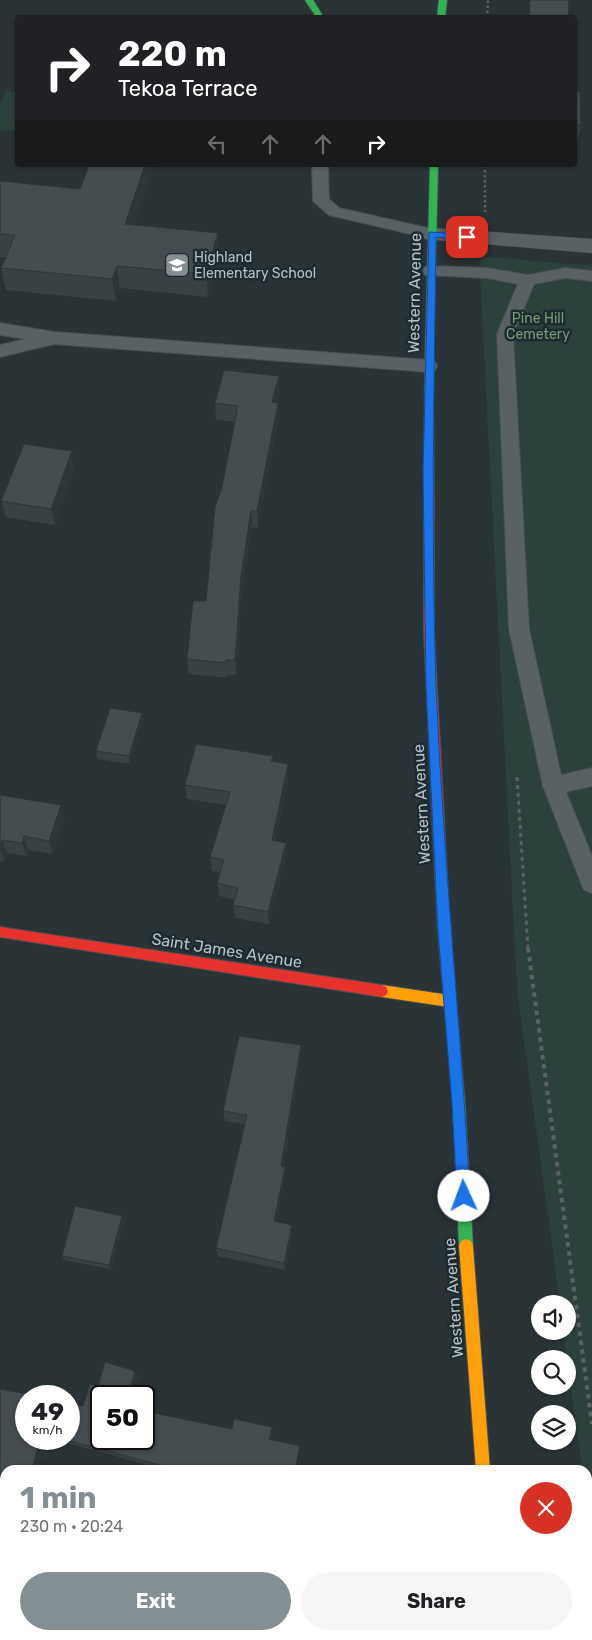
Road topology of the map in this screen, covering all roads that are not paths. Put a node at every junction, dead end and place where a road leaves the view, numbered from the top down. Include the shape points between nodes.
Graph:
1 (309, 0) edge
2 (443, 0) edge
3 (319, 15) edge
4 (441, 15) edge
5 (320, 167) edge
6 (434, 167) edge
7 (432, 234) junction
8 (592, 246) edge
9 (431, 271) junction
10 (592, 276) edge
11 (528, 280) junction
12 (0, 329) edge
13 (54, 338) junction
14 (0, 351) edge
15 (429, 366) junction
16 (592, 777) edge
17 (553, 786) junction
18 (592, 883) edge
19 (0, 932) edge
20 (449, 1000) junction
21 (483, 1465) edge

1 - 3 main road
2 - 4 main road
5 - 7 lane via 321,201 334,212
6 - 7 main road, Western Avenue
7 - 8 street
7 - 9 main road, Western Avenue
9 - 11 lane via 487,273
9 - 15 main road, Western Avenue
10 - 11 lane via 565,273
11 - 17 lane via 505,334 517,600 519,629
12 - 13 lane
13 - 14 lane
13 - 15 lane
15 - 20 main road, Western Avenue via 429,632
16 - 17 lane
17 - 18 lane
19 - 20 main road, Saint James Avenue
20 - 21 main road, Western Avenue

